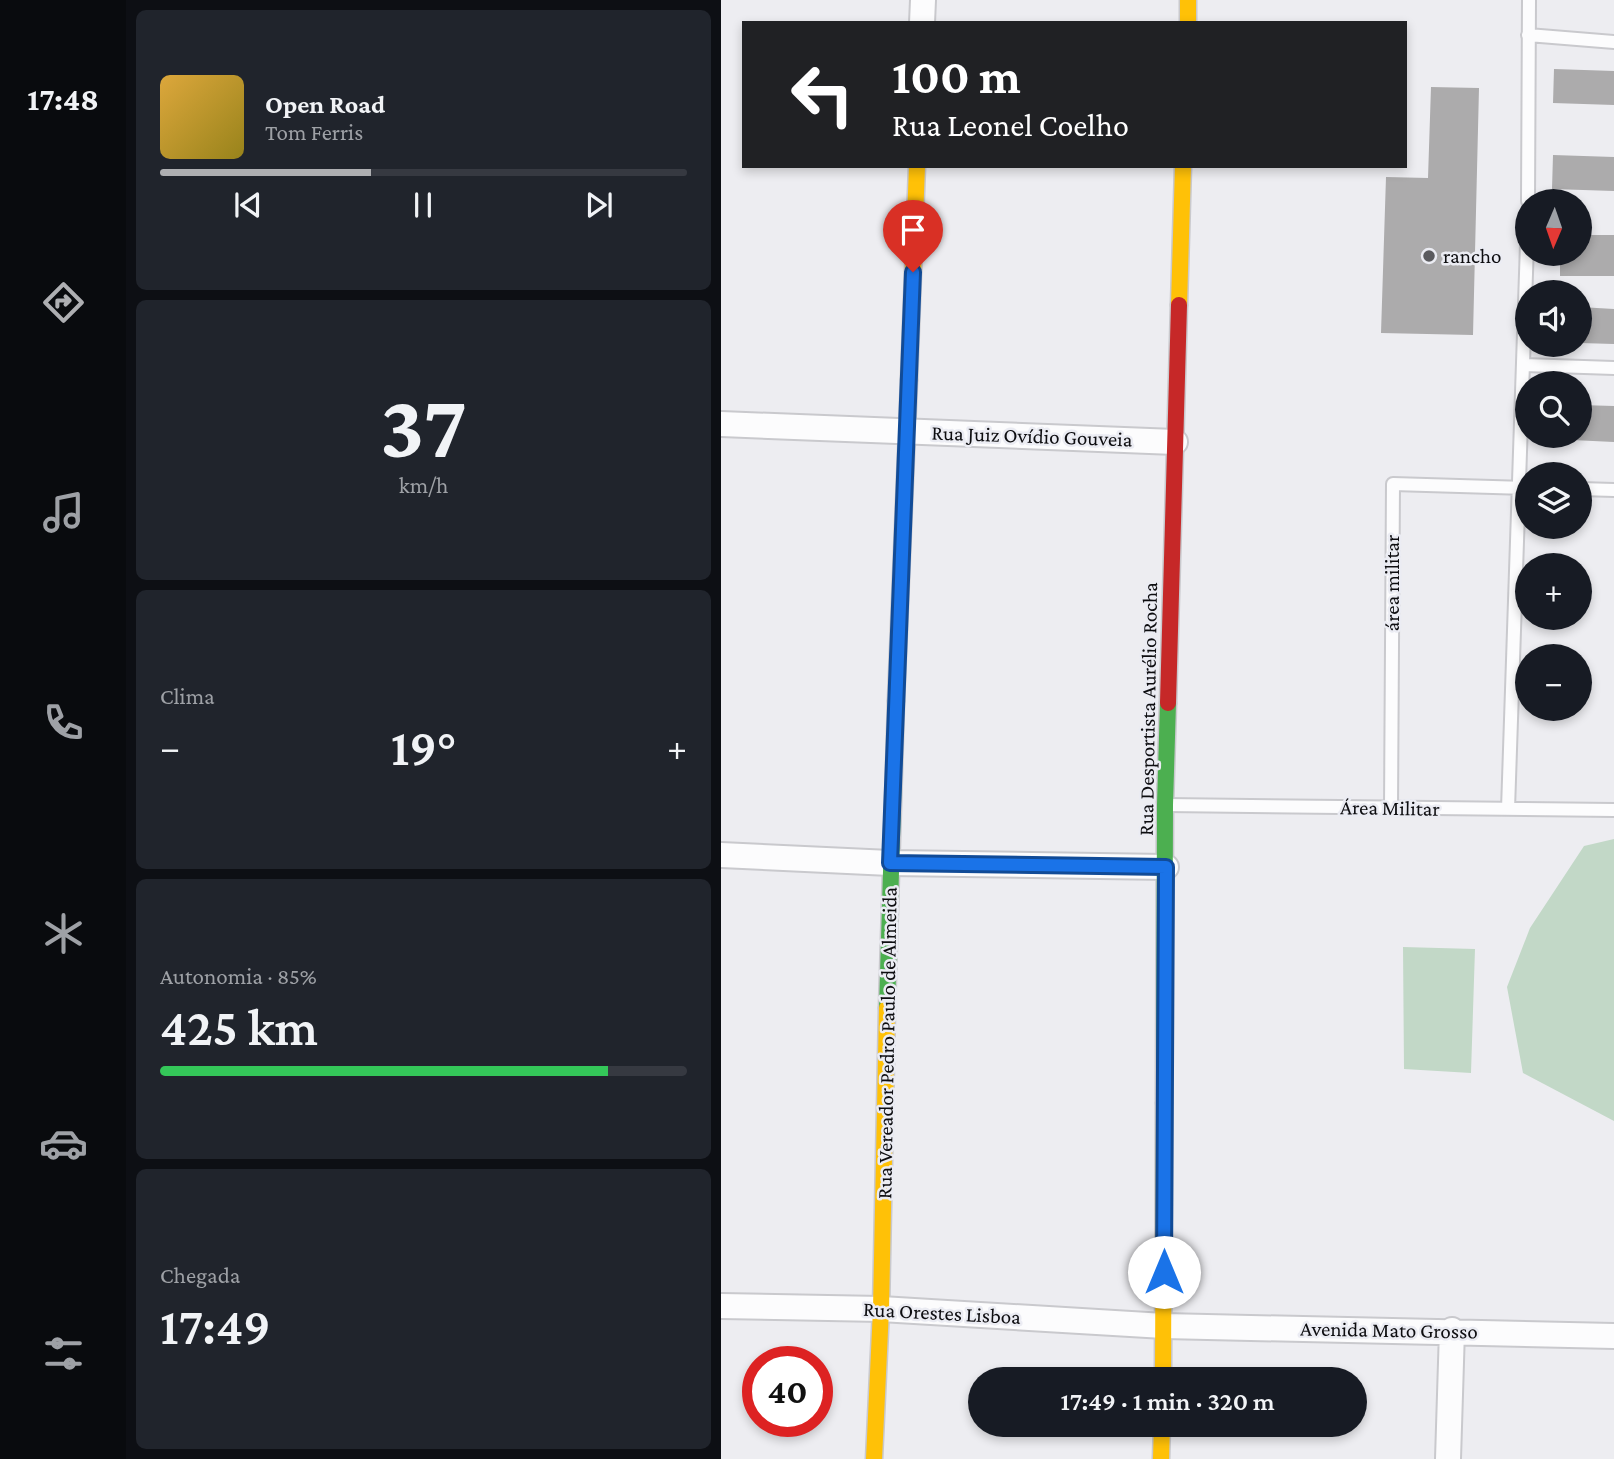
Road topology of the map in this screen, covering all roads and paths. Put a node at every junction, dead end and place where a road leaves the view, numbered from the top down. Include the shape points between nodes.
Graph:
1 (923, 0) edge
2 (1188, 0) edge
3 (1529, 0) edge
4 (922, 21) edge
5 (1188, 21) edge
6 (1528, 35) junction
7 (1614, 42) edge
8 (917, 168) edge
9 (1183, 168) edge
10 (1528, 189) edge
11 (1526, 266) edge
12 (1523, 365) junction
13 (1614, 368) edge
14 (721, 424) edge
15 (908, 430) junction
16 (1175, 442) junction
17 (1524, 462) edge
18 (1515, 487) edge
19 (1592, 489) edge
20 (1614, 490) edge
21 (1521, 539) edge
22 (1165, 806) junction
23 (1391, 808) junction
24 (1508, 809) junction
25 (1614, 810) edge
26 (721, 855) edge
27 (890, 863) junction
28 (1166, 867) junction
29 (721, 1306) edge
30 (881, 1309) junction
31 (1164, 1326) junction
32 (1452, 1330) junction
33 (1614, 1335) edge
34 (1163, 1367) edge
35 (1162, 1437) edge
36 (874, 1459) edge
37 (1161, 1459) edge
38 (1448, 1459) edge

1 - 4 street
2 - 5 street
3 - 6 lane
6 - 7 lane
6 - 10 lane
8 - 15 street, Rua Vereador Pedro Paulo de Almeida
9 - 16 street, Rua Desportista Aurélio Rocha
11 - 12 lane
12 - 13 lane
12 - 17 lane
14 - 15 street, Rua Juiz Ovídio Gouveia
15 - 16 street, Rua Juiz Ovídio Gouveia
15 - 27 street, Rua Vereador Pedro Paulo de Almeida
16 - 22 street, Rua Desportista Aurélio Rocha
18 - 23 lane, área militar via 1393,484
19 - 20 lane
21 - 24 lane
22 - 23 lane, Área Militar
22 - 28 street, Rua Desportista Aurélio Rocha
23 - 24 lane, Área Militar
24 - 25 lane, Área Militar
26 - 27 street
27 - 28 street
27 - 30 street, Rua Vereador Pedro Paulo de Almeida
28 - 31 street, Rua Desportista Aurélio Rocha
29 - 30 street, Rua Orestes Lisboa
30 - 31 street, Rua Orestes Lisboa
30 - 36 street, Rua Vereador Pedro Paulo de Almeida
31 - 32 street, Avenida Mato Grosso
31 - 34 street, Rua Desportista Aurélio Rocha
32 - 33 street, Avenida Mato Grosso
32 - 38 street
35 - 37 street

